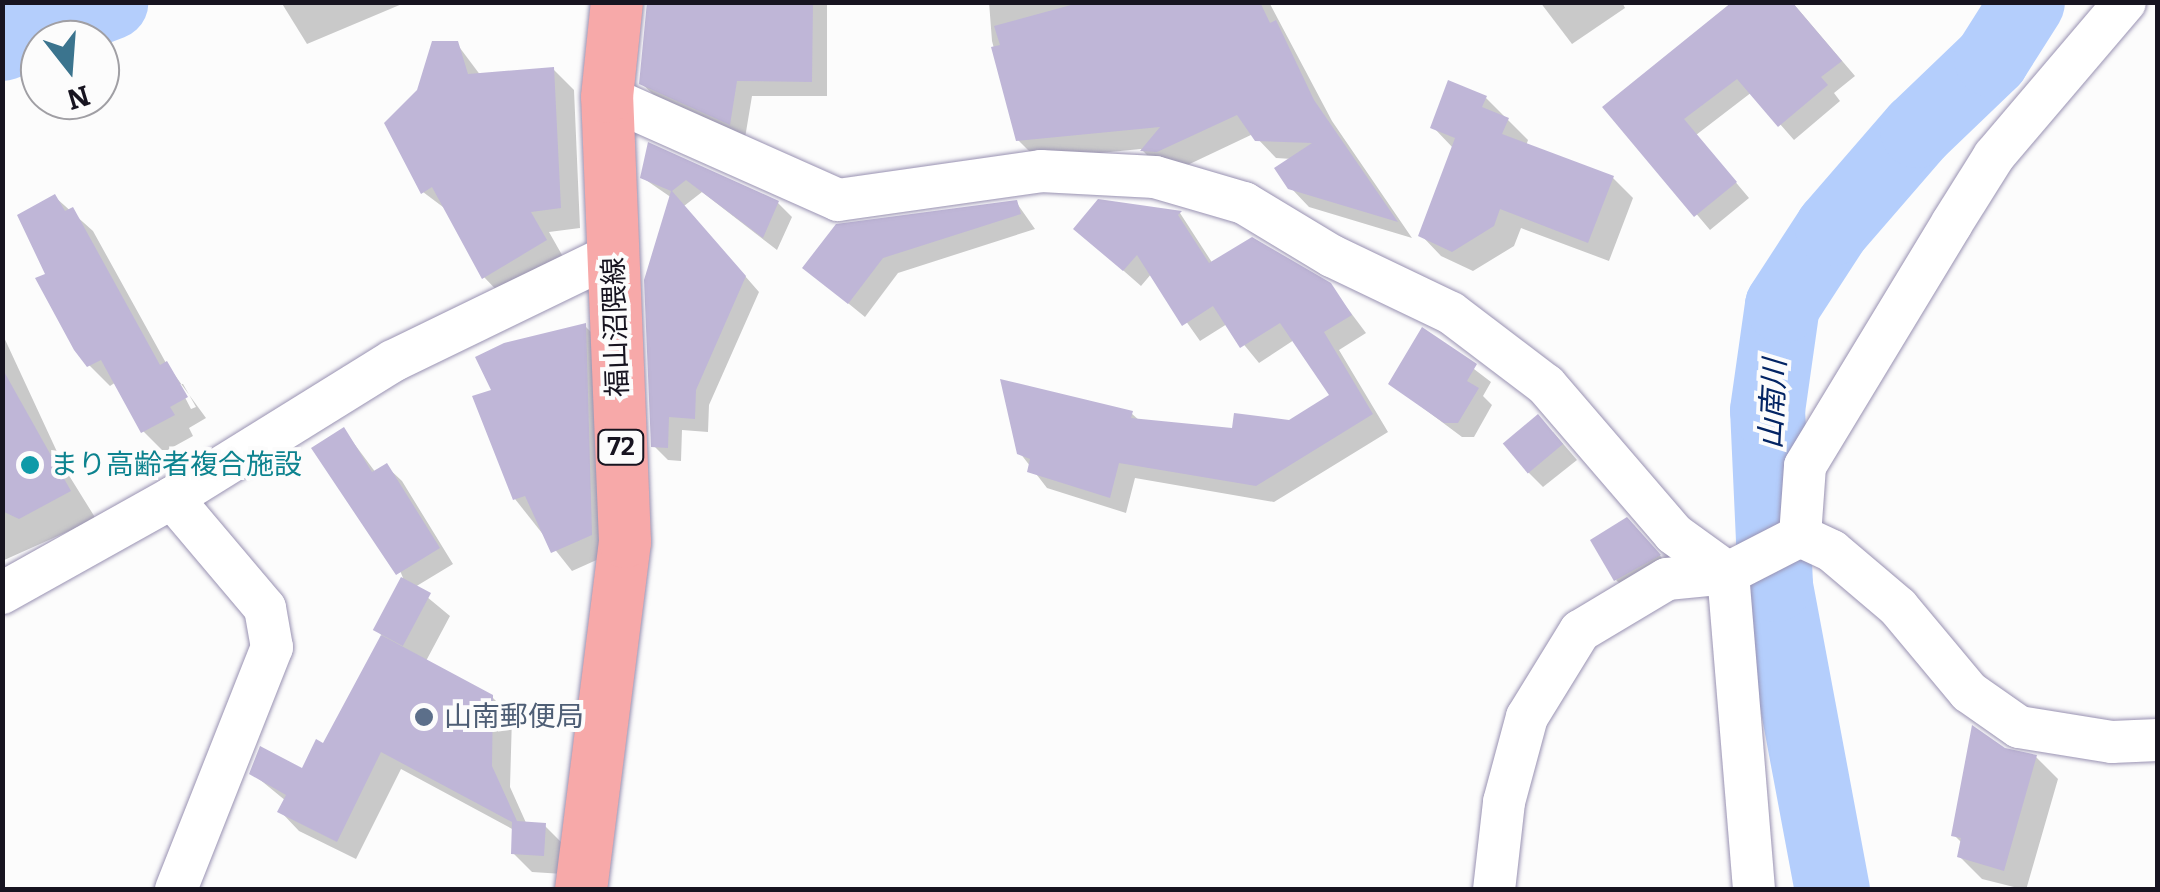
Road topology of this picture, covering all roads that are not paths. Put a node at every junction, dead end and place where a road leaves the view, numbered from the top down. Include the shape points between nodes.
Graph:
1 (618, 2) edge
2 (2125, 2) edge
3 (607, 97) junction
4 (612, 254) junction
5 (172, 498) junction
6 (1800, 536) junction
7 (1728, 573) junction
8 (2, 593) edge
9 (2158, 740) edge
10 (176, 890) edge
11 (581, 890) edge
12 (1494, 890) edge
13 (1754, 890) edge

1 - 3 main road, 福山沼隈線 / 72
2 - 6 street via 1994,156 1952,222 1806,466
3 - 4 main road, 福山沼隈線 / 72
3 - 7 street via 838,200 1041,171 1155,178 1244,203 1332,256 1451,313 1546,385 1674,534
4 - 5 street via 393,361
4 - 11 main road, 福山沼隈線 / 72 via 625,542
5 - 8 street
5 - 10 street via 266,608 272,646
6 - 7 street
6 - 9 street via 1832,551 1898,607 1969,692 2019,726 2112,742
7 - 12 street via 1668,579 1580,631 1527,716 1504,802
7 - 13 street

